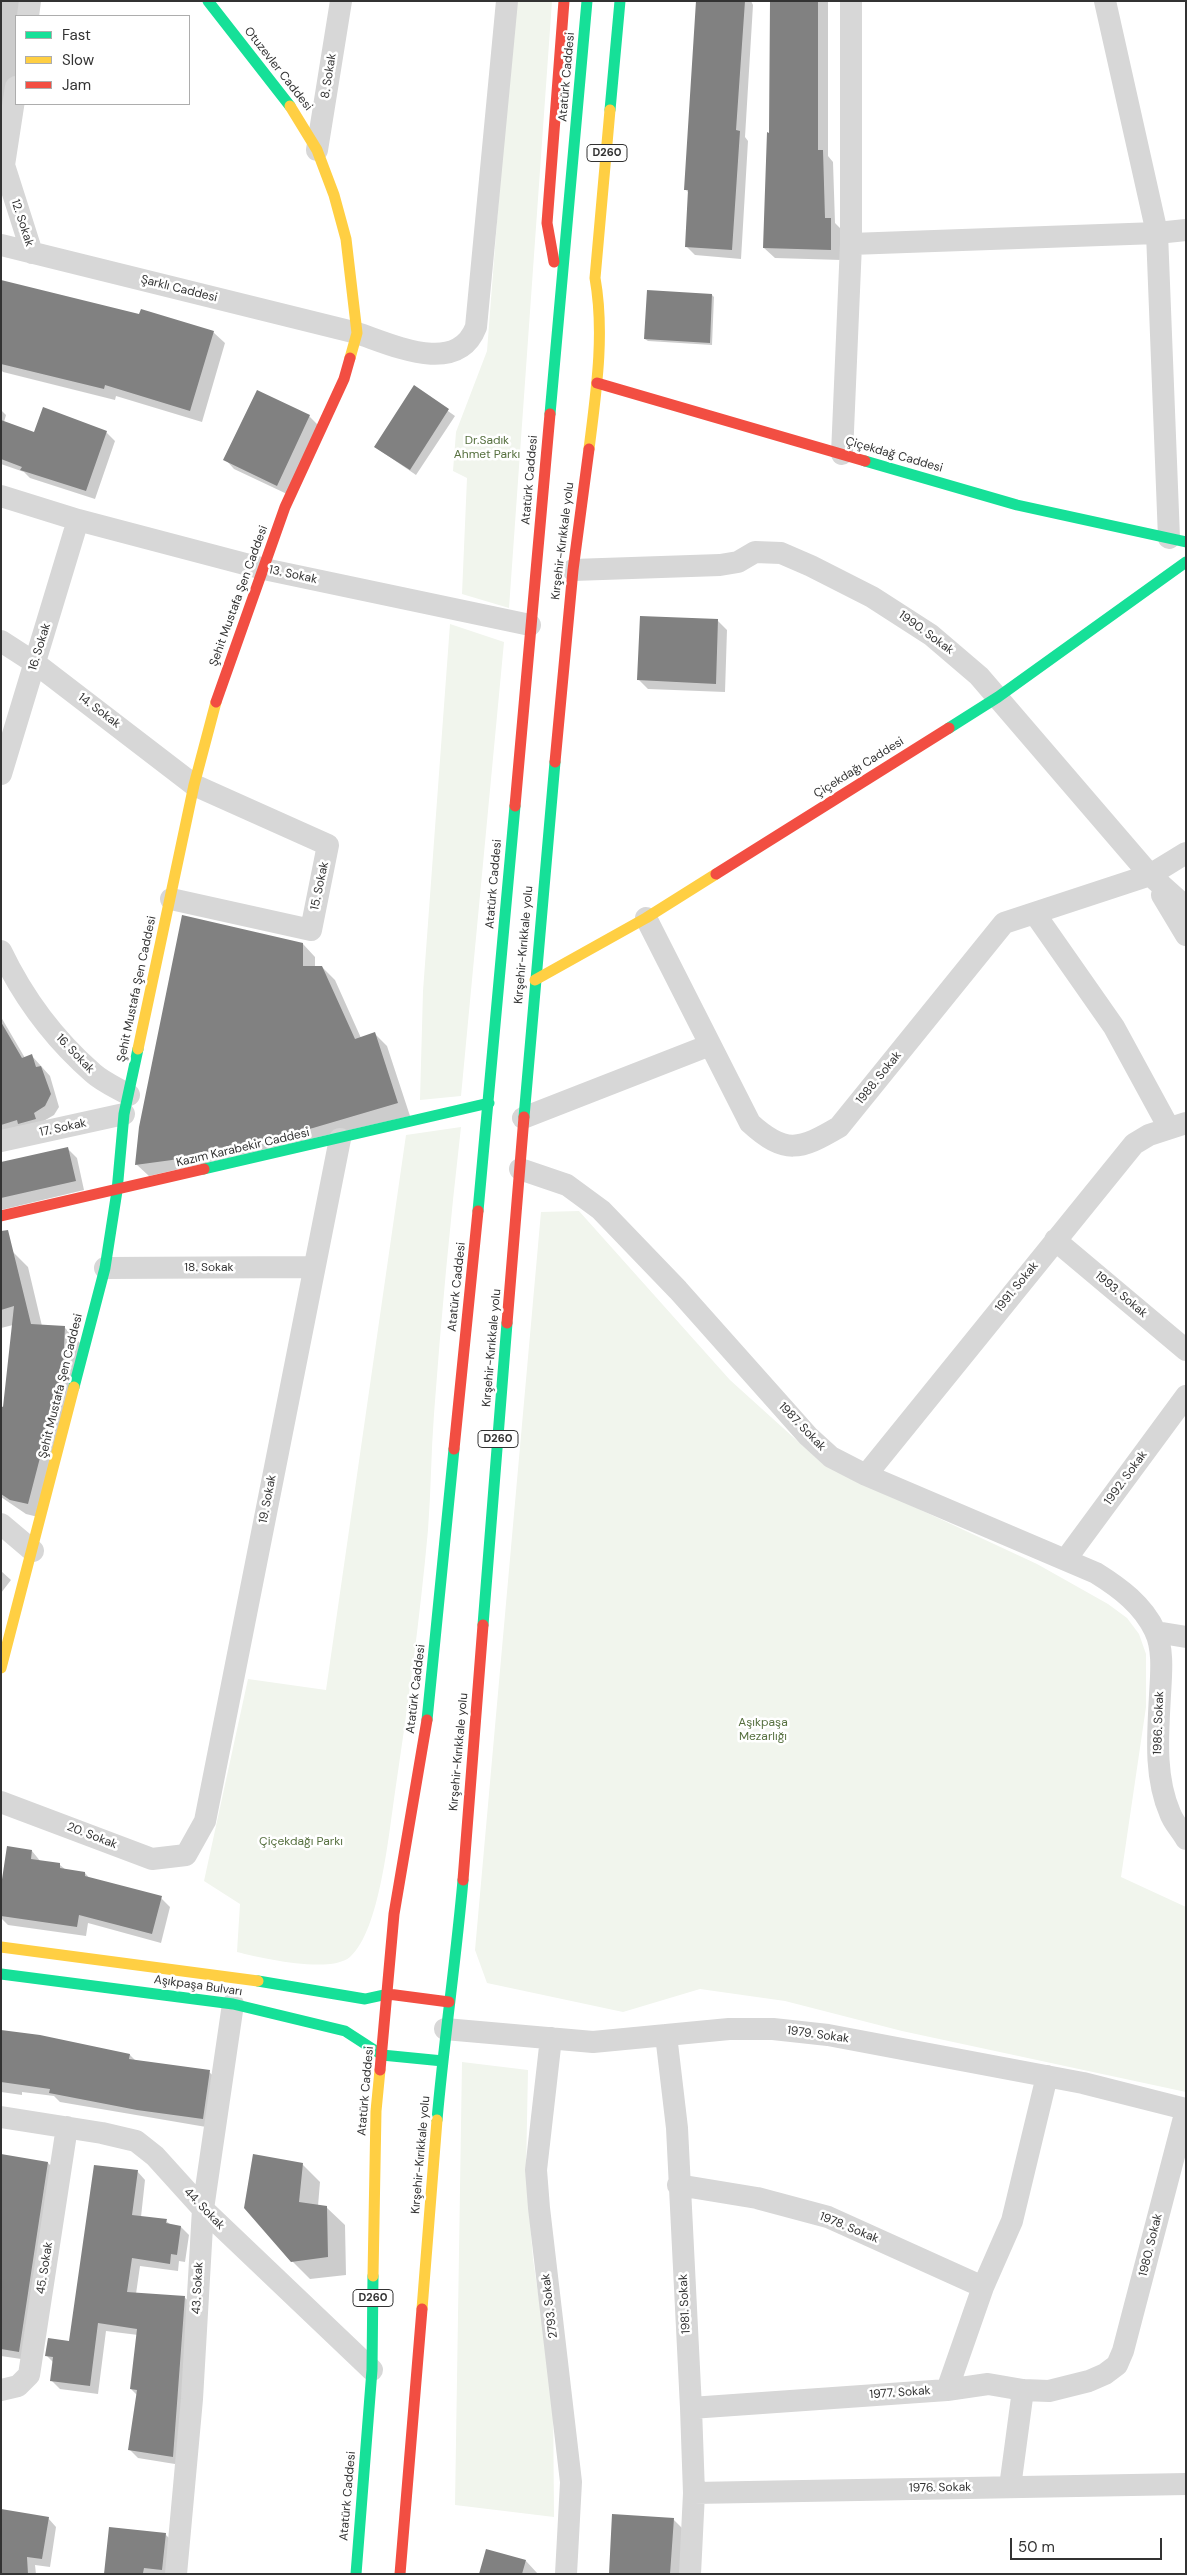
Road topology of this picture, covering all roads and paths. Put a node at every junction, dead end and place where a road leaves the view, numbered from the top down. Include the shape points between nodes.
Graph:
1 (30, 1) edge
2 (208, 1) edge
3 (341, 1) edge
4 (507, 1) edge
5 (564, 1) edge
6 (588, 1) edge
7 (620, 1) edge
8 (851, 1) edge
9 (1105, 1) edge
10 (28, 15) edge
11 (15, 93) edge
12 (317, 150) junction
13 (2, 166) edge
14 (1186, 230) edge
15 (1157, 234) junction
16 (851, 244) junction
17 (1, 245) edge
18 (32, 253) junction
19 (607, 288) dead end
20 (560, 293) junction
21 (600, 305) junction
22 (357, 333) junction
23 (596, 383) junction
24 (842, 454) junction
25 (1, 496) edge
26 (78, 520) junction
27 (1178, 540) edge
28 (1186, 562) edge
29 (264, 569) junction
30 (572, 570) junction
31 (530, 625) junction
32 (1, 641) edge
33 (35, 662) junction
34 (998, 697) junction
35 (1, 774) edge
36 (194, 785) junction
37 (1186, 853) edge
38 (1150, 875) junction
39 (171, 899) junction
40 (1186, 908) edge
41 (1035, 914) junction
42 (646, 918) junction
43 (1186, 936) edge
44 (1, 951) edge
45 (535, 980) junction
46 (710, 1045) junction
47 (489, 1103) junction
48 (126, 1104) junction
49 (524, 1118) junction
50 (1177, 1125) edge
51 (340, 1139) junction
52 (1, 1142) edge
53 (520, 1169) junction
54 (117, 1191) junction
55 (1, 1216) edge
56 (1055, 1240) junction
57 (314, 1267) junction
58 (105, 1268) junction
59 (1186, 1350) edge
60 (1186, 1396) edge
61 (866, 1475) junction
62 (1, 1524) edge
63 (33, 1551) junction
64 (1066, 1559) junction
65 (1156, 1632) junction
66 (1186, 1637) edge
67 (1, 1668) edge
68 (1175, 1794) edge
69 (1, 1802) edge
70 (1186, 1839) edge
71 (186, 1855) joint
72 (1, 1947) edge
73 (1, 1974) edge
74 (388, 1994) junction
75 (449, 2002) junction
76 (233, 2004) junction
77 (445, 2029) junction
78 (666, 2035) junction
79 (551, 2038) junction
80 (382, 2056) junction
81 (443, 2061) junction
82 (1047, 2076) junction
83 (1186, 2109) edge
84 (1, 2117) edge
85 (67, 2127) junction
86 (678, 2185) junction
87 (203, 2209) junction
88 (984, 2287) junction
89 (372, 2370) junction
90 (1105, 2374) joint
91 (1, 2390) edge
92 (947, 2390) junction
93 (1023, 2390) junction
94 (691, 2408) junction
95 (1186, 2484) edge
96 (1010, 2487) junction
97 (694, 2493) junction
98 (176, 2574) edge
99 (356, 2574) edge
100 (400, 2574) edge
101 (566, 2574) edge
102 (690, 2574) edge

1 - 10 street
2 - 12 main road, Otuzevler Caddesi via 299,117
3 - 12 street, 8. Sokak
4 - 22 street, Şarklı Caddesi via 490,194 476,327 472,338 455,352 440,355 407,350
5 - 20 main road via 547,223
6 - 20 main road, Atatürk Caddesi / D260
7 - 21 main road, D260 via 595,278
8 - 16 street
9 - 15 street
11 - 13 street, 12. Sokak
12 - 22 main road, Otuzevler Caddesi via 346,239
13 - 18 street, 12. Sokak
14 - 15 street
15 - 16 street
15 - 27 street
16 - 24 street
17 - 18 street, Şarklı Caddesi
18 - 22 street, Şarklı Caddesi
19 - 21 main road
20 - 31 main road, Atatürk Caddesi / D260
21 - 23 main road, Kırşehir-Kırıkkale yolu / D260
22 - 29 main road, Şehit Mustafa Şen Caddesi via 344,379 285,507
23 - 24 main road, Çiçekdağ Caddesi
23 - 30 main road, Kırşehir-Kırıkkale yolu / D260
24 - 27 main road, Çiçekdağ Caddesi via 1017,504
25 - 26 street, 13. Sokak
26 - 29 street, 13. Sokak
26 - 33 street, 16. Sokak
28 - 34 main road, Çiçekdağı Caddesi
29 - 31 street, 13. Sokak
29 - 36 main road, Şehit Mustafa Şen Caddesi via 214,708
30 - 34 street, 1990. Sokak via 720,566 738,562 755,552 780,553 840,580 902,615 958,657
30 - 45 main road, Kırşehir-Kırıkkale yolu / D260
31 - 47 main road, Atatürk Caddesi / D260
32 - 33 street, 14. Sokak
33 - 35 street, 16. Sokak
33 - 36 street, 14. Sokak
34 - 38 street, 1990. Sokak
34 - 42 main road, Çiçekdağı Caddesi
36 - 39 main road, Şehit Mustafa Şen Caddesi
36 - 39 street, 15. Sokak via 328,845 311,930
37 - 38 street, 1988. Sokak
38 - 40 street, 1990. Sokak
38 - 41 street, 1988. Sokak
38 - 43 street
39 - 48 main road, Şehit Mustafa Şen Caddesi
41 - 46 street, 1988. Sokak via 1004,923 839,1128 816,1141 791,1147 768,1140 750,1123
41 - 50 street
42 - 45 main road, Çiçekdağı Caddesi
42 - 46 street, 1988. Sokak
44 - 48 street, 16. Sokak via 35,1012
45 - 49 main road, Kırşehir-Kırıkkale yolu / D260
46 - 49 street
47 - 51 main road, Kazım Karabekir Caddesi
47 - 74 main road, Atatürk Caddesi / D260 via 428,1719 394,1914
48 - 52 street, 17. Sokak
48 - 54 main road, Şehit Mustafa Şen Caddesi
49 - 53 main road, Kırşehir-Kırıkkale yolu / D260
50 - 56 street, 1991. Sokak via 1149,1134 1134,1144
51 - 54 main road, Kazım Karabekir Caddesi
51 - 57 street, 19. Sokak
53 - 61 street, 1987. Sokak via 567,1186 601,1210 665,1276 808,1436 831,1457
53 - 75 main road, Kırşehir-Kırıkkale yolu / D260 via 458,1936
54 - 55 main road, Kazım Karabekir Caddesi
54 - 58 main road, Şehit Mustafa Şen Caddesi
56 - 59 street, 1993. Sokak
56 - 61 street, 1991. Sokak
57 - 58 street, 18. Sokak
57 - 71 street, 19. Sokak via 205,1821
58 - 63 main road, Şehit Mustafa Şen Caddesi
60 - 64 street, 1992. Sokak
61 - 64 street, 1987. Sokak
62 - 63 street
63 - 67 main road, Şehit Mustafa Şen Caddesi
64 - 65 street, 1987. Sokak via 1114,1584 1140,1606
65 - 66 street
65 - 68 street, 1986. Sokak via 1161,1679 1157,1758
68 - 70 street, 1986. Sokak via 1170,1813
69 - 71 street, 20. Sokak via 152,1859
72 - 74 main road, Aşıkpaşa Bulvarı via 229,1976 365,2000
73 - 76 main road, Aşıkpaşa Bulvarı
74 - 75 main road
74 - 80 main road, Atatürk Caddesi / D260
75 - 77 main road, Kırşehir-Kırıkkale yolu / D260
76 - 80 main road, Aşıkpaşa Bulvarı via 345,2031
76 - 87 street, 43. Sokak
77 - 79 street, 1979. Sokak
77 - 81 main road, Kırşehir-Kırıkkale yolu / D260
78 - 79 street, 1979. Sokak via 593,2042
78 - 82 street, 1979. Sokak via 773,2029 828,2035
78 - 86 street, 1981. Sokak via 677,2128
79 - 101 street, 2793. Sokak via 536,2170 571,2482
80 - 81 main road
80 - 89 main road, Atatürk Caddesi / D260 via 376,2111
81 - 100 main road, Kırşehir-Kırıkkale yolu / D260
82 - 83 street, 1979. Sokak
82 - 88 street via 1012,2221
83 - 90 street, 1980. Sokak via 1123,2351 1117,2365
84 - 85 street, 44. Sokak
85 - 87 street, 44. Sokak via 136,2141 155,2156
85 - 91 street, 45. Sokak via 29,2375 18,2386
86 - 88 street, 1978. Sokak via 757,2198 828,2217
86 - 94 street, 1981. Sokak
87 - 89 street, 44. Sokak
87 - 98 street, 43. Sokak via 192,2399
88 - 92 street
89 - 99 main road, Atatürk Caddesi / D260
90 - 93 street, 1977. Sokak via 1050,2391
92 - 93 street, 1977. Sokak via 988,2384
92 - 94 street, 1977. Sokak
93 - 96 street
94 - 97 street, 1981. Sokak
95 - 96 street, 1976. Sokak
96 - 97 street, 1976. Sokak
97 - 102 street, 1981. Sokak

